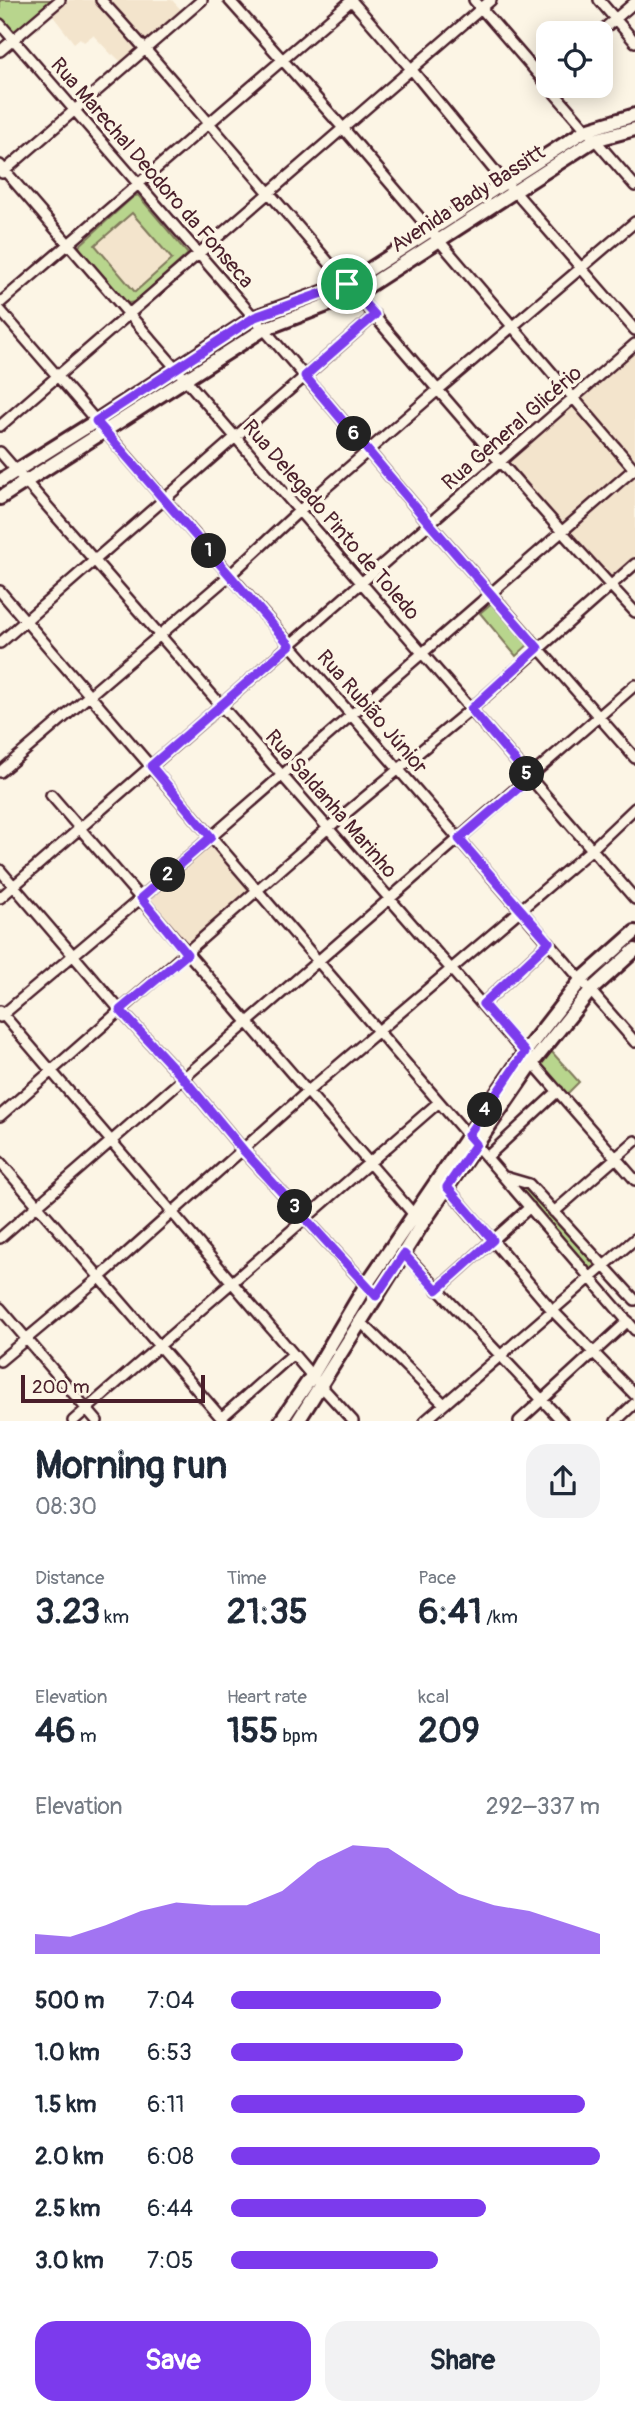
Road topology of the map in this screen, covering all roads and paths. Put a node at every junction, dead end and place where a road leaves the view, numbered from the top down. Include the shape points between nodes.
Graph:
1 (60, 0) edge
2 (101, 0) edge
3 (202, 0) edge
4 (229, 0) edge
5 (351, 0) edge
6 (474, 0) edge
7 (491, 0) edge
8 (599, 0) edge
9 (635, 2) edge
10 (481, 8) junction
11 (615, 19) junction
12 (613, 21) edge
13 (0, 24) edge
14 (13, 40) junction
15 (635, 42) edge
16 (146, 48) junction
17 (0, 51) edge
18 (281, 61) junction
19 (536, 68) edge
20 (412, 70) junction
21 (561, 98) edge
22 (75, 109) junction
23 (635, 116) edge
24 (208, 123) junction
25 (343, 128) junction
26 (635, 129) edge
27 (590, 135) junction
28 (2, 169) edge
29 (504, 182) junction
30 (139, 183) junction
31 (635, 186) edge
32 (515, 192) junction
33 (270, 194) junction
34 (635, 222) edge
35 (429, 231) junction
36 (438, 241) junction
37 (68, 244) junction
38 (197, 253) junction
39 (581, 269) junction
40 (351, 289) junction
41 (0, 303) edge
42 (0, 310) edge
43 (129, 313) junction
44 (375, 315) junction
45 (255, 317) junction
46 (513, 328) junction
47 (264, 329) junction
48 (635, 330) edge
49 (635, 344) edge
50 (176, 368) junction
51 (57, 375) junction
52 (305, 376) junction
53 (185, 379) junction
54 (439, 389) junction
55 (574, 397) junction
56 (0, 426) edge
57 (100, 426) junction
58 (235, 437) junction
59 (368, 451) junction
60 (0, 452) edge
61 (500, 461) junction
62 (635, 469) edge
63 (16, 471) junction
64 (0, 481) edge
65 (26, 482) junction
66 (0, 498) edge
67 (164, 499) junction
68 (299, 511) junction
69 (429, 523) junction
70 (562, 532) junction
71 (94, 560) junction
72 (635, 564) edge
73 (230, 575) junction
74 (362, 583) junction
75 (611, 586) junction
76 (0, 591) edge
77 (491, 594) junction
78 (635, 612) edge
79 (26, 620) junction
80 (160, 635) junction
81 (0, 643) edge
82 (290, 645) junction
83 (538, 648) junction
84 (422, 653) junction
85 (635, 685) edge
86 (89, 694) junction
87 (221, 705) junction
88 (471, 709) junction
89 (352, 716) junction
90 (598, 716) junction
91 (635, 758) edge
92 (151, 766) junction
93 (398, 768) junction
94 (0, 772) edge
95 (282, 774) junction
96 (530, 778) junction
97 (51, 795) dead end
98 (635, 808) edge
99 (80, 828) junction
100 (328, 828) junction
101 (211, 837) junction
102 (459, 839) junction
103 (592, 849) junction
104 (0, 870) edge
105 (14, 886) junction
106 (258, 891) junction
107 (0, 898) edge
108 (141, 898) junction
109 (390, 898) junction
110 (635, 899) edge
111 (520, 909) junction
112 (635, 932) edge
113 (549, 942) junction
114 (635, 950) edge
115 (187, 954) junction
116 (74, 955) junction
117 (318, 961) junction
118 (451, 968) junction
119 (581, 980) junction
120 (590, 990) junction
121 (483, 1004) junction
122 (120, 1010) junction
123 (1, 1014) edge
124 (250, 1023) junction
125 (379, 1031) junction
126 (635, 1042) edge
127 (529, 1057) junction
128 (50, 1070) junction
129 (184, 1079) junction
130 (558, 1091) junction
131 (307, 1092) junction
132 (439, 1102) junction
133 (0, 1116) edge
134 (472, 1140) junction
135 (635, 1141) edge
136 (112, 1142) junction
137 (244, 1151) junction
138 (487, 1157) junction
139 (616, 1158) junction
140 (0, 1162) edge
141 (369, 1163) junction
142 (504, 1177) junction
143 (635, 1180) edge
144 (447, 1187) junction
145 (37, 1206) junction
146 (530, 1207) junction
147 (171, 1211) junction
148 (554, 1212) junction
149 (306, 1218) junction
150 (418, 1219) junction
151 (0, 1238) edge
152 (635, 1239) edge
153 (493, 1240) junction
154 (404, 1254) junction
155 (603, 1265) junction
156 (590, 1277) junction
157 (99, 1278) junction
158 (232, 1283) junction
159 (366, 1285) junction
160 (437, 1290) junction
161 (376, 1296) junction
162 (635, 1300) edge
163 (0, 1308) edge
164 (552, 1310) junction
165 (628, 1321) junction
166 (360, 1322) junction
167 (635, 1330) edge
168 (26, 1339) junction
169 (159, 1346) junction
170 (594, 1352) junction
171 (293, 1354) junction
172 (499, 1355) junction
173 (0, 1361) edge
174 (312, 1376) junction
175 (321, 1385) junction
176 (635, 1395) edge
177 (542, 1400) junction
178 (635, 1403) edge
179 (444, 1404) junction
180 (87, 1409) junction
181 (222, 1419) edge
182 (73, 1421) edge
183 (97, 1421) edge
184 (281, 1421) edge
185 (298, 1421) edge
186 (353, 1421) edge
187 (425, 1421) edge
188 (519, 1421) edge
189 (562, 1421) edge
190 (616, 1421) edge

1 - 14 street
2 - 16 street
3 - 16 street
4 - 18 street
5 - 18 street
5 - 20 street
6 - 10 street
7 - 10 street
8 - 11 street
9 - 11 street
10 - 19 street
10 - 20 street
11 - 12 street
11 - 15 street
13 - 14 street, Rua Marechal Deodoro da Fonseca
14 - 17 street
14 - 22 street, Rua Marechal Deodoro da Fonseca
16 - 22 street
16 - 24 street
18 - 24 street
18 - 25 street
20 - 25 street
20 - 29 street
21 - 27 street
22 - 28 street
22 - 30 street, Rua Marechal Deodoro da Fonseca
23 - 27 main road, Avenida Bady Bassitt
24 - 30 street
24 - 33 street
25 - 33 street
25 - 35 street
26 - 27 main road, Avenida Bady Bassitt
27 - 29 main road, Avenida Bady Bassitt
27 - 31 street
27 - 32 main road, Avenida Bady Bassitt
28 - 37 street, Rua Delegado Pinto de Toledo
29 - 32 street
29 - 35 main road, Avenida Bady Bassitt
30 - 37 street
30 - 38 street, Rua Marechal Deodoro da Fonseca
32 - 36 main road, Avenida Bady Bassitt
32 - 39 street
33 - 38 street
33 - 40 street
34 - 39 street
35 - 36 street
35 - 40 main road, Avenida Bady Bassitt
36 - 40 main road, Avenida Bady Bassitt
36 - 46 street
37 - 41 street
37 - 43 street, Rua Delegado Pinto de Toledo
38 - 43 street
38 - 45 street, Rua Marechal Deodoro da Fonseca
39 - 46 street
39 - 48 street
40 - 44 street
40 - 45 main road, Avenida Bady Bassitt
40 - 47 main road, Avenida Bady Bassitt
42 - 51 street, Rua Rubião Júnior
43 - 50 street, Rua Delegado Pinto de Toledo
43 - 51 street
44 - 52 street
44 - 54 street
45 - 47 street, Rua Marechal Deodoro da Fonseca
45 - 50 main road, Avenida Bady Bassitt
46 - 54 street
46 - 55 street
47 - 52 street, Rua Marechal Deodoro da Fonseca
47 - 53 main road, Avenida Bady Bassitt
49 - 55 street, Rua General Glicério
50 - 53 street, Rua Delegado Pinto de Toledo
50 - 57 main road, Avenida Bady Bassitt
51 - 56 street
51 - 57 street, Rua Rubião Júnior
52 - 58 street
52 - 59 street, Rua Marechal Deodoro da Fonseca
53 - 57 main road, Avenida Bady Bassitt
53 - 58 street, Rua Delegado Pinto de Toledo
54 - 59 street
54 - 61 street
55 - 61 street, Rua General Glicério
55 - 62 street
57 - 63 main road, Avenida Bady Bassitt
57 - 65 main road, Avenida Bady Bassitt
57 - 67 street, Rua Rubião Júnior
58 - 67 street
58 - 68 street, Rua Delegado Pinto de Toledo
59 - 68 street
59 - 69 street, Rua Marechal Deodoro da Fonseca
60 - 63 street, Rua Saldanha Marinho
61 - 69 street, Rua General Glicério
61 - 70 street
62 - 70 street
63 - 64 main road, Avenida Bady Bassitt
63 - 65 street, Rua Saldanha Marinho
65 - 66 main road, Avenida Bady Bassitt
65 - 71 street, Rua Saldanha Marinho
67 - 71 street
67 - 73 street, Rua Rubião Júnior
68 - 73 street
68 - 74 street, Rua Delegado Pinto de Toledo
69 - 74 street, Rua General Glicério
69 - 77 street, Rua Marechal Deodoro da Fonseca
70 - 75 street
70 - 77 street
71 - 79 street
71 - 80 street, Rua Saldanha Marinho
72 - 75 street
73 - 80 street
73 - 82 street, Rua Rubião Júnior
74 - 82 street, Rua General Glicério
74 - 84 street, Rua Delegado Pinto de Toledo
75 - 78 street
75 - 83 street
76 - 79 street
77 - 83 street, Rua Marechal Deodoro da Fonseca
77 - 84 street
79 - 81 street
79 - 86 street
80 - 86 street
80 - 87 street, Rua Saldanha Marinho
82 - 87 street, Rua General Glicério
82 - 89 street, Rua Rubião Júnior
83 - 88 street
83 - 90 street, Rua Marechal Deodoro da Fonseca
84 - 88 street, Rua Delegado Pinto de Toledo
84 - 89 street
85 - 90 street
86 - 92 street
86 - 94 street
87 - 92 street, Rua General Glicério
87 - 95 street, Rua Saldanha Marinho
88 - 93 street
88 - 96 street, Rua Delegado Pinto de Toledo
89 - 93 street, Rua Rubião Júnior
89 - 95 street
90 - 91 street, Rua Marechal Deodoro da Fonseca
90 - 96 street
92 - 99 street, Rua General Glicério
92 - 101 street
93 - 100 street
93 - 102 street, Rua Rubião Júnior
95 - 100 street, Rua Saldanha Marinho
95 - 101 street
96 - 102 street
96 - 103 street, Rua Delegado Pinto de Toledo
97 - 99 street
98 - 103 street
99 - 105 street, Rua General Glicério
99 - 108 street
100 - 106 street
100 - 109 street, Rua Saldanha Marinho
101 - 106 street
101 - 108 street
102 - 109 street
102 - 111 street, Rua Rubião Júnior
103 - 110 street, Rua Delegado Pinto de Toledo
103 - 111 street
104 - 105 street
105 - 107 street, Rua General Glicério
105 - 116 street
106 - 115 street
106 - 117 street
108 - 115 street
108 - 116 street
109 - 117 street
109 - 118 street, Rua Saldanha Marinho
111 - 113 street, Rua Rubião Júnior
111 - 118 street
112 - 119 main road
113 - 119 street, Rua Rubião Júnior
113 - 121 street
114 - 120 main road
115 - 122 street
115 - 124 street
116 - 122 street
116 - 123 street
117 - 124 street
117 - 125 street
118 - 121 street, Rua Saldanha Marinho
118 - 125 street
119 - 120 street, Rua Rubião Júnior
119 - 127 main road
120 - 126 street, Rua Rubião Júnior
120 - 127 main road
121 - 127 street, Rua Saldanha Marinho
122 - 128 street
122 - 129 street
123 - 128 street
124 - 129 street
124 - 131 street
125 - 131 street
125 - 132 street
127 - 130 street, Rua Saldanha Marinho
127 - 134 main road
128 - 133 street
128 - 136 street
129 - 136 street
129 - 137 street
130 - 138 street
130 - 139 street, Rua Saldanha Marinho
131 - 137 street
131 - 141 street
132 - 134 street
132 - 141 street
134 - 138 street
134 - 144 main road
134 - 150 main road
135 - 139 street
136 - 145 street
136 - 147 street
137 - 147 street
137 - 149 street
138 - 142 street
139 - 143 street, Rua Saldanha Marinho
139 - 148 street
140 - 145 street
141 - 149 street
141 - 150 street
142 - 146 street
142 - 148 street via 529,1184
144 - 150 main road
144 - 153 street
145 - 151 street
145 - 157 street
146 - 153 street
146 - 156 street
147 - 157 street
147 - 158 street
148 - 155 street
149 - 158 street
149 - 159 street
150 - 154 main road
150 - 159 main road
152 - 155 street
153 - 160 street
153 - 164 street
154 - 160 street
154 - 161 main road
155 - 156 street
155 - 162 street
156 - 164 street
156 - 165 street
157 - 168 street
157 - 169 street
158 - 169 street
158 - 171 street
159 - 161 street
159 - 174 main road
160 - 172 street
161 - 166 main road
163 - 168 street
164 - 170 street
164 - 172 street
165 - 167 street
165 - 170 street
166 - 175 main road
166 - 179 street
168 - 173 street
168 - 180 street
169 - 180 street
169 - 181 street
170 - 176 street
170 - 177 street
171 - 174 street
171 - 181 street
172 - 177 street
172 - 179 street
174 - 175 street
174 - 184 main road
175 - 185 main road
175 - 186 street
177 - 188 street
177 - 189 street
178 - 190 street
179 - 187 street
180 - 182 street
180 - 183 street

